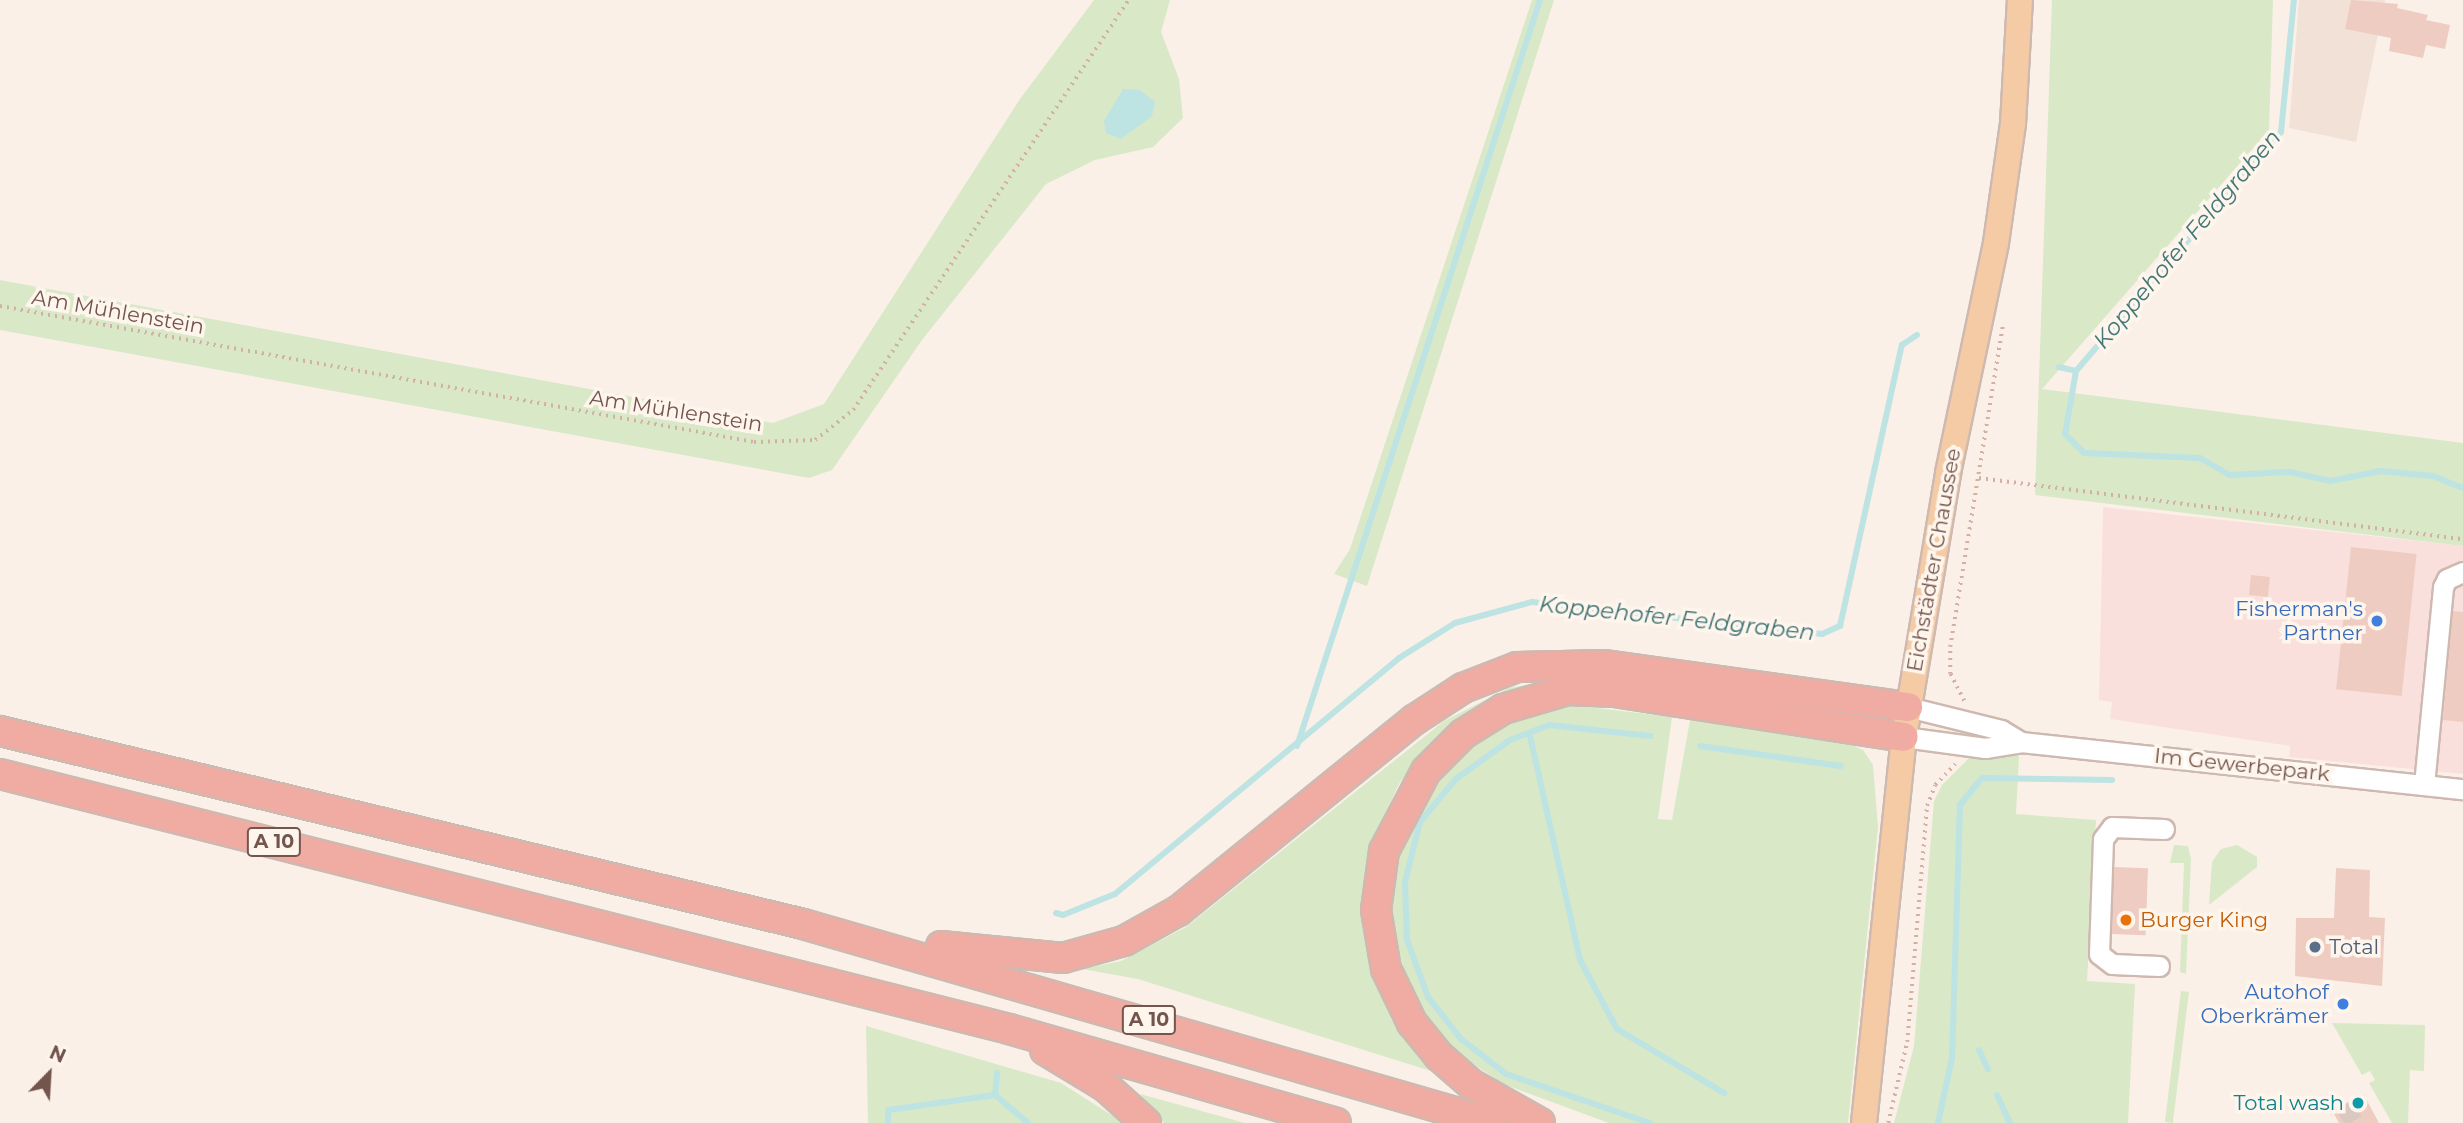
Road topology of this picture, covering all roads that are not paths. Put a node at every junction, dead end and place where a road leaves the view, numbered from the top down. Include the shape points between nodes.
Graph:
1 (2020, 0) edge
2 (2463, 572) edge
3 (1908, 707) junction
4 (0, 731) edge
5 (1904, 737) junction
6 (2021, 742) junction
7 (0, 775) edge
8 (2424, 785) junction
9 (2463, 789) edge
10 (2164, 829) dead end
11 (803, 924) junction
12 (2159, 966) dead end
13 (1009, 1029) junction
14 (1146, 1123) edge
15 (1336, 1123) edge
16 (1493, 1123) edge
17 (1540, 1123) edge
18 (1864, 1123) edge

1 - 3 main road, Eichstädter Chaussee via 2013,124 1996,243
2 - 8 street via 2447,579 2443,587
3 - 5 main road, Eichstädter Chaussee
3 - 6 street, Im Gewerbepark via 2001,730
3 - 11 highway via 1605,665 1517,667 1463,688 1414,720 1178,911 1124,941 1063,958 1013,955
4 - 11 highway, A 10
5 - 6 street, Im Gewerbepark via 1972,747
5 - 17 highway via 1614,692 1569,690 1503,709 1463,734 1426,771 1384,851 1376,910 1386,969 1412,1023 1440,1056 1471,1084
5 - 18 main road, Eichstädter Chaussee
6 - 8 street, Im Gewerbepark
7 - 13 highway, A 10
8 - 9 street, Im Gewerbepark
10 - 12 street via 2112,827 2103,839 2099,954 2112,964
11 - 16 highway, A 10
13 - 14 highway via 1106,1087
13 - 15 highway, A 10

